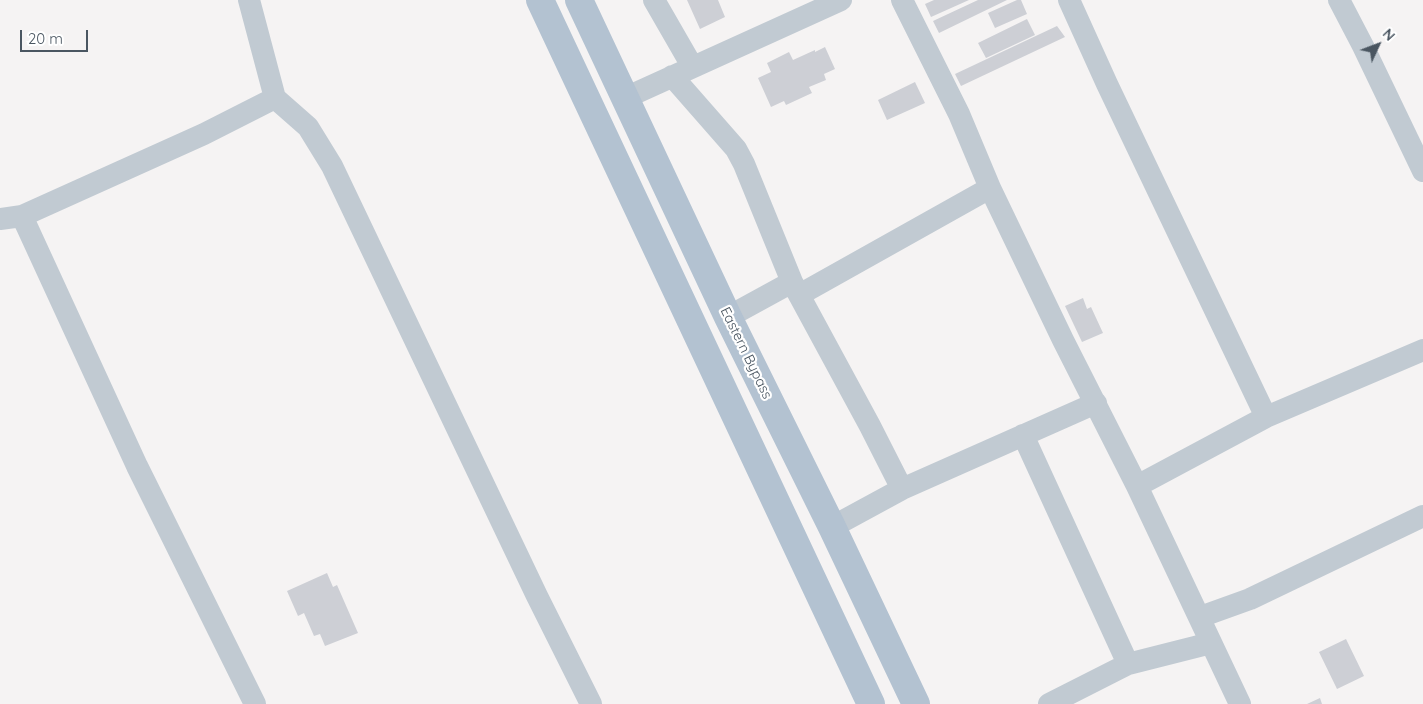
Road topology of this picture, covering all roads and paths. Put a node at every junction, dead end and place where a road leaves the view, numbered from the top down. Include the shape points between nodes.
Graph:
1 (249, 0) edge
2 (540, 0) edge
3 (579, 0) edge
4 (654, 0) edge
5 (841, 0) edge
6 (902, 0) edge
7 (1069, 0) edge
8 (1338, 0) edge
9 (692, 66) junction
10 (672, 76) junction
11 (274, 98) junction
12 (625, 98) junction
13 (1423, 171) edge
14 (990, 188) junction
15 (11, 218) edge
16 (796, 288) junction
17 (728, 317) junction
18 (1423, 350) edge
19 (1096, 403) junction
20 (1266, 417) junction
21 (1023, 435) junction
22 (1137, 486) junction
23 (902, 489) junction
24 (1423, 516) edge
25 (832, 527) junction
26 (1200, 617) junction
27 (1211, 642) junction
28 (1128, 664) junction
29 (255, 704) edge
30 (591, 704) edge
31 (871, 704) edge
32 (916, 704) edge
33 (1049, 704) edge
34 (1240, 704) edge

1 - 11 street
2 - 31 main road
3 - 12 main road, Eastern Bypass
4 - 9 street
5 - 9 street
6 - 14 street via 959,114
7 - 20 street
8 - 13 street
9 - 10 street
10 - 12 street
10 - 16 street via 736,149
11 - 15 street via 204,134
11 - 30 street via 308,127 332,166
12 - 17 main road, Eastern Bypass
14 - 16 street
14 - 19 street
15 - 29 street
16 - 17 street
16 - 23 street
17 - 25 main road, Eastern Bypass
18 - 20 street
19 - 21 street
19 - 22 street
20 - 22 street
21 - 23 street
21 - 28 street
22 - 26 street
23 - 25 street
24 - 26 street via 1250,599
25 - 32 main road, Eastern Bypass
26 - 27 street
27 - 28 street
27 - 34 street
28 - 33 street

